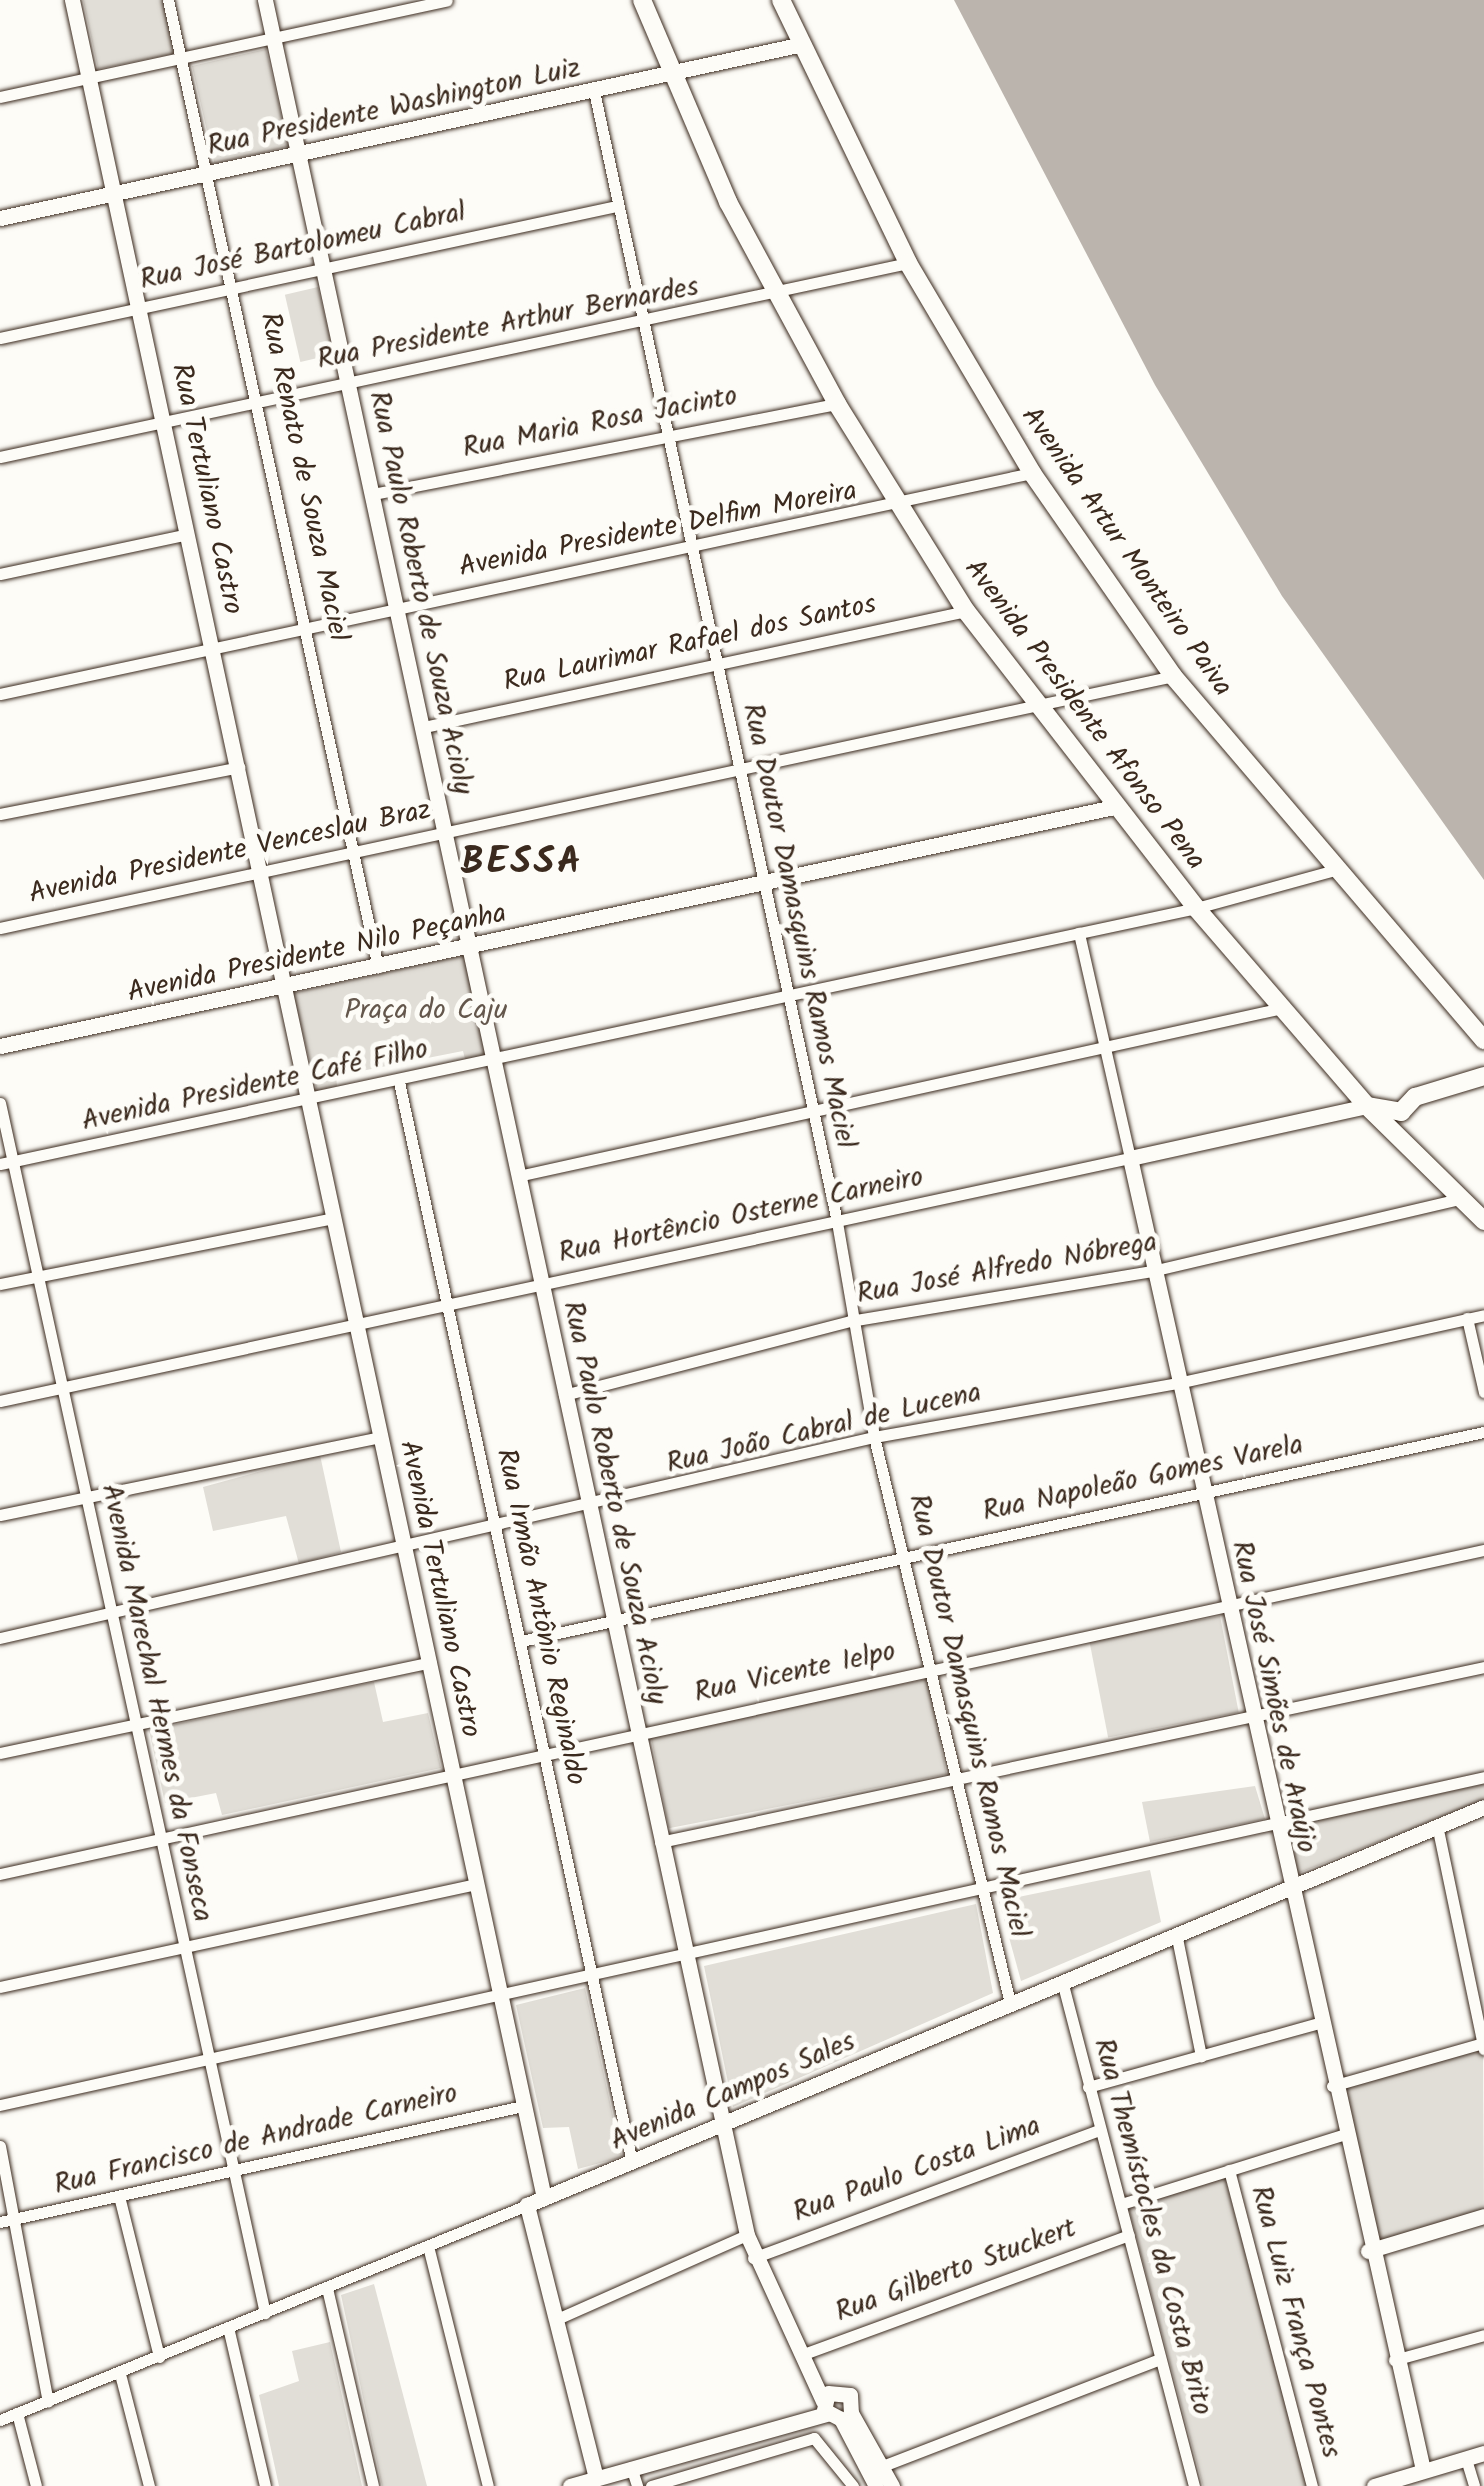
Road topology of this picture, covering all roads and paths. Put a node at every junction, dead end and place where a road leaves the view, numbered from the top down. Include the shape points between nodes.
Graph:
1 (72, 0) edge
2 (168, 0) edge
3 (264, 0) edge
4 (447, 0) edge
5 (642, 0) edge
6 (781, 0) edge
7 (274, 38) junction
8 (798, 45) junction
9 (182, 58) junction
10 (672, 72) junction
11 (89, 78) junction
12 (594, 91) junction
13 (0, 97) edge
14 (299, 156) junction
15 (209, 172) junction
16 (116, 193) junction
17 (617, 206) junction
18 (0, 218) edge
19 (908, 263) junction
20 (323, 271) junction
21 (237, 286) junction
22 (778, 293) junction
23 (140, 306) junction
24 (644, 325) junction
25 (0, 338) edge
26 (348, 380) junction
27 (259, 399) junction
28 (837, 404) junction
29 (166, 420) junction
30 (667, 434) junction
31 (0, 457) edge
32 (1032, 473) junction
33 (373, 494) junction
34 (898, 508) junction
35 (188, 534) junction
36 (690, 546) junction
37 (0, 574) edge
38 (398, 609) junction
39 (966, 611) junction
40 (310, 628) junction
41 (214, 647) junction
42 (715, 662) junction
43 (1174, 676) junction
44 (0, 694) edge
45 (1039, 712) junction
46 (424, 727) junction
47 (239, 767) junction
48 (740, 772) junction
49 (1114, 807) junction
50 (0, 814) edge
51 (445, 832) junction
52 (352, 851) junction
53 (1339, 870) junction
54 (262, 872) junction
55 (765, 884) junction
56 (1196, 908) junction
57 (0, 928) edge
58 (1079, 933) junction
59 (467, 946) junction
60 (378, 967) junction
61 (285, 990) junction
62 (788, 994) junction
63 (1282, 1008) junction
64 (1484, 1040) edge
65 (1103, 1044) junction
66 (0, 1046) edge
67 (491, 1060) junction
68 (1484, 1076) edge
69 (399, 1082) junction
70 (308, 1101) junction
71 (0, 1102) edge
72 (1367, 1106) junction
73 (812, 1110) junction
74 (1401, 1112) junction
75 (1412, 1151) junction
76 (1130, 1158) junction
77 (6, 1163) edge
78 (518, 1176) junction
79 (1460, 1199) junction
80 (332, 1218) junction
81 (1484, 1221) edge
82 (837, 1222) junction
83 (1152, 1271) junction
84 (38, 1276) junction
85 (0, 1284) edge
86 (544, 1288) junction
87 (448, 1307) junction
88 (1484, 1315) edge
89 (1468, 1318) junction
90 (850, 1321) junction
91 (357, 1326) junction
92 (1178, 1383) junction
93 (63, 1388) junction
94 (1484, 1392) edge
95 (564, 1395) junction
96 (0, 1402) edge
97 (1484, 1432) edge
98 (874, 1436) junction
99 (381, 1437) junction
100 (1202, 1494) junction
101 (87, 1499) junction
102 (590, 1509) junction
103 (0, 1515) edge
104 (494, 1529) junction
105 (406, 1549) junction
106 (1484, 1550) edge
107 (908, 1553) junction
108 (1228, 1606) junction
109 (109, 1615) junction
110 (613, 1620) junction
111 (0, 1638) edge
112 (521, 1642) junction
113 (430, 1662) junction
114 (1484, 1668) edge
115 (934, 1669) junction
116 (1252, 1717) junction
117 (132, 1727) junction
118 (636, 1732) junction
119 (0, 1754) edge
120 (545, 1754) junction
121 (454, 1774) junction
122 (1484, 1777) edge
123 (957, 1780) junction
124 (1484, 1807) edge
125 (1274, 1824) junction
126 (1437, 1825) junction
127 (158, 1842) junction
128 (660, 1842) junction
129 (0, 1874) edge
130 (476, 1884) junction
131 (1288, 1886) junction
132 (983, 1892) junction
133 (1176, 1933) junction
134 (184, 1947) junction
135 (684, 1954) junction
136 (592, 1973) junction
137 (1062, 1981) junction
138 (0, 1987) edge
139 (499, 1994) junction
140 (1010, 2003) junction
141 (1318, 2023) junction
142 (1483, 2046) edge
143 (1201, 2056) junction
144 (206, 2062) junction
145 (1332, 2086) junction
146 (1088, 2088) junction
147 (0, 2105) edge
148 (523, 2106) junction
149 (723, 2126) junction
150 (1099, 2130) junction
151 (1343, 2135) junction
152 (0, 2146) edge
153 (632, 2162) junction
154 (230, 2170) junction
155 (1229, 2170) junction
156 (119, 2196) junction
157 (544, 2198) junction
158 (1121, 2204) junction
159 (527, 2205) junction
160 (1484, 2216) edge
161 (6, 2220) edge
162 (1129, 2235) junction
163 (746, 2236) junction
164 (428, 2246) junction
165 (1368, 2251) junction
166 (753, 2258) junction
167 (327, 2288) junction
168 (265, 2313) junction
169 (557, 2319) junction
170 (228, 2328) junction
171 (1484, 2335) edge
172 (160, 2357) junction
173 (803, 2358) junction
174 (1160, 2358) junction
175 (1394, 2360) junction
176 (120, 2374) junction
177 (48, 2402) junction
178 (833, 2407) junction
179 (16, 2413) junction
180 (0, 2420) edge
181 (1484, 2453) edge
182 (1466, 2459) junction
183 (630, 2467) junction
184 (880, 2467) junction
185 (1423, 2470) junction
186 (596, 2478) junction
187 (1391, 2483) edge
188 (36, 2486) edge
189 (149, 2486) edge
190 (266, 2486) edge
191 (373, 2486) edge
192 (488, 2486) edge
193 (570, 2486) edge
194 (638, 2486) edge
195 (651, 2486) edge
196 (852, 2486) edge
197 (876, 2486) edge
198 (892, 2486) edge
199 (1194, 2486) edge
200 (1312, 2486) edge
201 (1374, 2486) edge
202 (1474, 2486) edge

1 - 11 street, Rua Tertuliano Castro
2 - 9 street, Rua Renato de Souza Maciel
3 - 7 street, Rua Paulo Roberto de Souza Acioly
4 - 7 street
5 - 10 main road, Avenida Presidente Afonso Pena
6 - 8 main road, Avenida Artur Monteiro Paiva
7 - 9 street
7 - 14 street, Rua Paulo Roberto de Souza Acioly
8 - 10 street, Rua Presidente Washington Luiz
8 - 19 main road, Avenida Artur Monteiro Paiva
9 - 11 street
9 - 15 street, Rua Renato de Souza Maciel
10 - 12 street, Rua Presidente Washington Luiz
10 - 22 main road, Avenida Presidente Afonso Pena
11 - 13 street
11 - 16 street, Rua Tertuliano Castro
12 - 14 street, Rua Presidente Washington Luiz
12 - 17 street, Rua Doutor Damasquins Ramos Maciel
14 - 15 street, Rua Presidente Washington Luiz
14 - 20 street, Rua Paulo Roberto de Souza Acioly
15 - 16 street, Rua Presidente Washington Luiz
15 - 21 street, Rua Renato de Souza Maciel
16 - 18 street, Rua Presidente Washington Luiz
16 - 23 street, Rua Tertuliano Castro
17 - 20 street, Rua José Bartolomeu Cabral
17 - 24 street, Rua Doutor Damasquins Ramos Maciel
19 - 22 street, Rua Presidente Arthur Bernardes
19 - 32 main road, Avenida Artur Monteiro Paiva
20 - 21 street, Rua José Bartolomeu Cabral
20 - 26 street, Rua Paulo Roberto de Souza Acioly
21 - 23 street, Rua José Bartolomeu Cabral
21 - 27 street, Rua Renato de Souza Maciel
22 - 24 street, Rua Presidente Arthur Bernardes
22 - 28 main road, Avenida Presidente Afonso Pena
23 - 25 street, Rua José Bartolomeu Cabral
23 - 29 street, Rua Tertuliano Castro
24 - 26 street, Rua Presidente Arthur Bernardes
24 - 30 street, Rua Doutor Damasquins Ramos Maciel
26 - 27 street, Rua Presidente Arthur Bernardes
26 - 33 street, Rua Paulo Roberto de Souza Acioly
27 - 29 street, Rua Presidente Arthur Bernardes
27 - 40 street, Rua Renato de Souza Maciel
28 - 30 street, Rua Maria Rosa Jacinto
28 - 34 main road, Avenida Presidente Afonso Pena
29 - 31 street, Rua Presidente Arthur Bernardes
29 - 35 street, Rua Tertuliano Castro
30 - 33 street, Rua Maria Rosa Jacinto
30 - 36 street, Rua Doutor Damasquins Ramos Maciel
32 - 34 street, Avenida Presidente Delfim Moreira
32 - 43 main road, Avenida Artur Monteiro Paiva
33 - 38 street, Rua Paulo Roberto de Souza Acioly
34 - 36 street, Avenida Presidente Delfim Moreira
34 - 39 main road, Avenida Presidente Afonso Pena
35 - 37 street
35 - 41 street, Rua Tertuliano Castro
36 - 38 street, Avenida Presidente Delfim Moreira
36 - 42 street, Rua Doutor Damasquins Ramos Maciel
38 - 40 street, Avenida Presidente Delfim Moreira
38 - 46 street, Rua Paulo Roberto de Souza Acioly
39 - 42 street, Rua Laurimar Rafael dos Santos
39 - 45 main road, Avenida Presidente Afonso Pena
40 - 41 street, Avenida Presidente Delfim Moreira
40 - 52 street, Rua Renato de Souza Maciel
41 - 44 street, Avenida Presidente Delfim Moreira
41 - 47 street, Rua Tertuliano Castro
42 - 46 street, Rua Laurimar Rafael dos Santos
42 - 48 street, Rua Doutor Damasquins Ramos Maciel
43 - 45 street, Avenida Presidente Venceslau Braz
43 - 53 main road, Avenida Artur Monteiro Paiva
45 - 48 street, Avenida Presidente Venceslau Braz
45 - 49 main road, Avenida Presidente Afonso Pena
46 - 51 street, Rua Paulo Roberto de Souza Acioly
47 - 50 street
47 - 54 street, Rua Tertuliano Castro
48 - 51 street, Avenida Presidente Venceslau Braz
48 - 55 street, Rua Doutor Damasquins Ramos Maciel
49 - 55 street, Avenida Presidente Nilo Peçanha
49 - 56 main road, Avenida Presidente Afonso Pena
51 - 52 street, Avenida Presidente Venceslau Braz
51 - 59 street, Rua Paulo Roberto de Souza Acioly
52 - 54 street, Avenida Presidente Venceslau Braz
52 - 60 street, Rua Renato de Souza Maciel
53 - 56 street, Avenida Presidente Café Filho
53 - 64 main road, Avenida Artur Monteiro Paiva
54 - 57 street, Avenida Presidente Venceslau Braz
54 - 61 street, Rua Tertuliano Castro
55 - 59 street, Avenida Presidente Nilo Peçanha
55 - 62 street, Rua Doutor Damasquins Ramos Maciel
56 - 58 street, Avenida Presidente Café Filho
56 - 63 main road, Avenida Presidente Afonso Pena
58 - 62 street, Avenida Presidente Café Filho
58 - 65 street, Rua José Simões de Araújo
59 - 60 street, Avenida Presidente Nilo Peçanha
59 - 67 street, Rua Paulo Roberto de Souza Acioly
60 - 61 street, Avenida Presidente Nilo Peçanha
61 - 66 street, Avenida Presidente Nilo Peçanha
61 - 70 street, Avenida Tertuliano Castro
62 - 67 street, Avenida Presidente Café Filho
62 - 73 street, Rua Doutor Damasquins Ramos Maciel
63 - 65 street
63 - 72 main road, Avenida Presidente Afonso Pena
65 - 73 street
65 - 76 street, Rua José Simões de Araújo
67 - 69 street, Avenida Presidente Café Filho
67 - 78 street, Rua Paulo Roberto de Souza Acioly
68 - 74 main road via 1415,1097
69 - 70 street, Avenida Presidente Café Filho
69 - 87 street, Rua Irmão Antônio Reginaldo
70 - 77 street, Avenida Presidente Café Filho
70 - 80 street, Avenida Tertuliano Castro
71 - 77 street, Avenida Marechal Hermes da Fonseca
72 - 74 main road, Rua Hortêncio Osterne Carneiro
72 - 75 main road, Avenida Presidente Afonso Pena
72 - 76 street, Rua Hortêncio Osterne Carneiro
73 - 78 street
73 - 82 street, Rua Doutor Damasquins Ramos Maciel
74 - 75 main road, Avenida Presidente Afonso Pena
75 - 79 main road, Avenida Presidente Afonso Pena
76 - 82 street, Rua Hortêncio Osterne Carneiro
76 - 83 street, Rua José Simões de Araújo
77 - 84 street, Avenida Marechal Hermes da Fonseca
78 - 86 street, Rua Paulo Roberto de Souza Acioly
79 - 81 main road, Avenida Presidente Afonso Pena
79 - 83 street, Rua José Alfredo Nóbrega
80 - 84 street
80 - 91 street, Avenida Tertuliano Castro
82 - 86 street, Rua Hortêncio Osterne Carneiro
82 - 90 street, Rua Doutor Damasquins Ramos Maciel
83 - 90 street, Rua José Alfredo Nóbrega
83 - 92 street, Rua José Simões de Araújo
84 - 85 street
84 - 93 street, Avenida Marechal Hermes da Fonseca
86 - 87 street, Rua Hortêncio Osterne Carneiro
86 - 95 street, Rua Paulo Roberto de Souza Acioly
87 - 91 street, Rua Hortêncio Osterne Carneiro
87 - 104 street, Rua Irmão Antônio Reginaldo
88 - 89 street, Rua João Cabral de Lucena
89 - 92 street, Rua João Cabral de Lucena
89 - 94 street
90 - 95 street, Rua José Alfredo Nóbrega
90 - 98 street, Rua Doutor Damasquins Ramos Maciel
91 - 93 street, Rua Hortêncio Osterne Carneiro
91 - 99 street, Avenida Tertuliano Castro
92 - 98 street, Rua João Cabral de Lucena
92 - 100 street, Rua José Simões de Araújo
93 - 96 street, Rua Hortêncio Osterne Carneiro
93 - 101 street, Avenida Marechal Hermes da Fonseca
95 - 102 street, Rua Paulo Roberto de Souza Acioly
97 - 100 street, Rua Napoleão Gomes Varela
98 - 102 street, Rua João Cabral de Lucena
98 - 107 street, Rua Doutor Damasquins Ramos Maciel
99 - 101 street
99 - 105 street, Avenida Tertuliano Castro
100 - 107 street, Rua Napoleão Gomes Varela
100 - 108 street, Rua José Simões de Araújo
101 - 103 street
101 - 109 street, Avenida Marechal Hermes da Fonseca
102 - 104 street, Rua João Cabral de Lucena
102 - 110 street, Rua Paulo Roberto de Souza Acioly
104 - 105 street, Rua João Cabral de Lucena
104 - 112 street, Rua Irmão Antônio Reginaldo
105 - 109 street, Rua João Cabral de Lucena
105 - 113 street, Avenida Tertuliano Castro
106 - 108 street, Rua Vicente Ielpo
107 - 110 street, Rua Napoleão Gomes Varela
107 - 115 street, Rua Doutor Damasquins Ramos Maciel
108 - 115 street, Rua Vicente Ielpo
108 - 116 street, Rua José Simões de Araújo
109 - 111 street, Rua João Cabral de Lucena
109 - 117 street, Avenida Marechal Hermes da Fonseca
110 - 112 street, Rua Napoleão Gomes Varela
110 - 118 street, Rua Paulo Roberto de Souza Acioly
112 - 120 street, Rua Irmão Antônio Reginaldo
113 - 117 street
113 - 121 street, Avenida Tertuliano Castro
114 - 116 street
115 - 118 street, Rua Vicente Ielpo
115 - 123 street, Rua Doutor Damasquins Ramos Maciel
116 - 123 street
116 - 125 street, Rua José Simões de Araújo
117 - 119 street
117 - 127 street, Avenida Marechal Hermes da Fonseca
118 - 120 street, Rua Vicente Ielpo
118 - 128 street, Rua Paulo Roberto de Souza Acioly
120 - 121 street, Rua Vicente Ielpo
120 - 136 street, Rua Irmão Antônio Reginaldo
121 - 127 street, Rua Vicente Ielpo
121 - 130 street, Avenida Tertuliano Castro
122 - 125 street
123 - 128 street
123 - 132 street, Rua Doutor Damasquins Ramos Maciel
124 - 126 street, Avenida Campos Sales
125 - 131 street, Rua José Simões de Araújo
125 - 132 street
126 - 131 street, Avenida Campos Sales
126 - 142 street
127 - 129 street, Rua Vicente Ielpo
127 - 134 street, Avenida Marechal Hermes da Fonseca
128 - 135 street, Rua Paulo Roberto de Souza Acioly
130 - 134 street
130 - 139 street, Avenida Tertuliano Castro
131 - 133 street, Avenida Campos Sales
131 - 141 street, Rua José Simões de Araújo
132 - 135 street
132 - 140 street, Rua Doutor Damasquins Ramos Maciel
133 - 137 street, Avenida Campos Sales
133 - 143 street
134 - 138 street
134 - 144 street, Avenida Marechal Hermes da Fonseca
135 - 136 street
135 - 149 street, Rua Paulo Roberto de Souza Acioly
136 - 139 street
136 - 153 street, Rua Irmão Antônio Reginaldo
137 - 140 street, Avenida Campos Sales
137 - 146 street, Rua Themístocles da Costa Brito
139 - 144 street
139 - 148 street, Avenida Tertuliano Castro
140 - 149 street, Avenida Campos Sales
141 - 143 street
141 - 145 street, Rua José Simões de Araújo
142 - 145 street
143 - 146 street
144 - 147 street
144 - 154 street, Avenida Marechal Hermes da Fonseca
145 - 151 street, Rua José Simões de Araújo
146 - 150 street, Rua Themístocles da Costa Brito
148 - 154 street, Rua Francisco de Andrade Carneiro
148 - 157 street, Avenida Tertuliano Castro
149 - 153 street, Avenida Campos Sales
149 - 163 street, Rua Paulo Roberto de Souza Acioly
150 - 158 street, Rua Themístocles da Costa Brito
150 - 166 street, Rua Paulo Costa Lima
151 - 155 street
151 - 165 street, Rua José Simões de Araújo
152 - 161 street
153 - 157 street, Avenida Campos Sales
154 - 156 street, Rua Francisco de Andrade Carneiro
154 - 168 street, Avenida Marechal Hermes da Fonseca
155 - 158 street
155 - 200 street, Rua Luiz França Pontes
156 - 161 street, Rua Francisco de Andrade Carneiro
156 - 172 street
157 - 159 street, Avenida Campos Sales
158 - 162 street, Rua Themístocles da Costa Brito
159 - 164 street, Avenida Campos Sales
159 - 169 street
160 - 165 street
161 - 177 street
162 - 173 street, Rua Gilberto Stuckert
162 - 174 street, Rua Themístocles da Costa Brito
163 - 166 street, Rua Paulo Roberto de Souza Acioly
163 - 169 street
164 - 167 street, Avenida Campos Sales
164 - 192 street
165 - 175 street, Rua José Simões de Araújo
166 - 173 street, Rua Paulo Roberto de Souza Acioly
167 - 168 street, Avenida Campos Sales
167 - 191 street
168 - 170 street, Avenida Campos Sales
169 - 186 street
170 - 172 street, Avenida Campos Sales
170 - 190 street
171 - 175 street
172 - 176 street, Avenida Campos Sales
173 - 178 street, Rua Paulo Roberto de Souza Acioly
174 - 184 street
174 - 199 street, Rua Themístocles da Costa Brito
175 - 185 street, Rua José Simões de Araújo
176 - 177 street, Avenida Campos Sales
176 - 189 street
177 - 179 street, Avenida Campos Sales
178 - 183 street
178 - 184 street
178 - 197 street
179 - 180 street, Avenida Campos Sales
179 - 188 street
181 - 182 street
182 - 185 street
182 - 202 street
183 - 186 street
183 - 194 street
184 - 198 street
185 - 187 street
186 - 193 street
187 - 201 street
195 - 196 street via 820,2439

